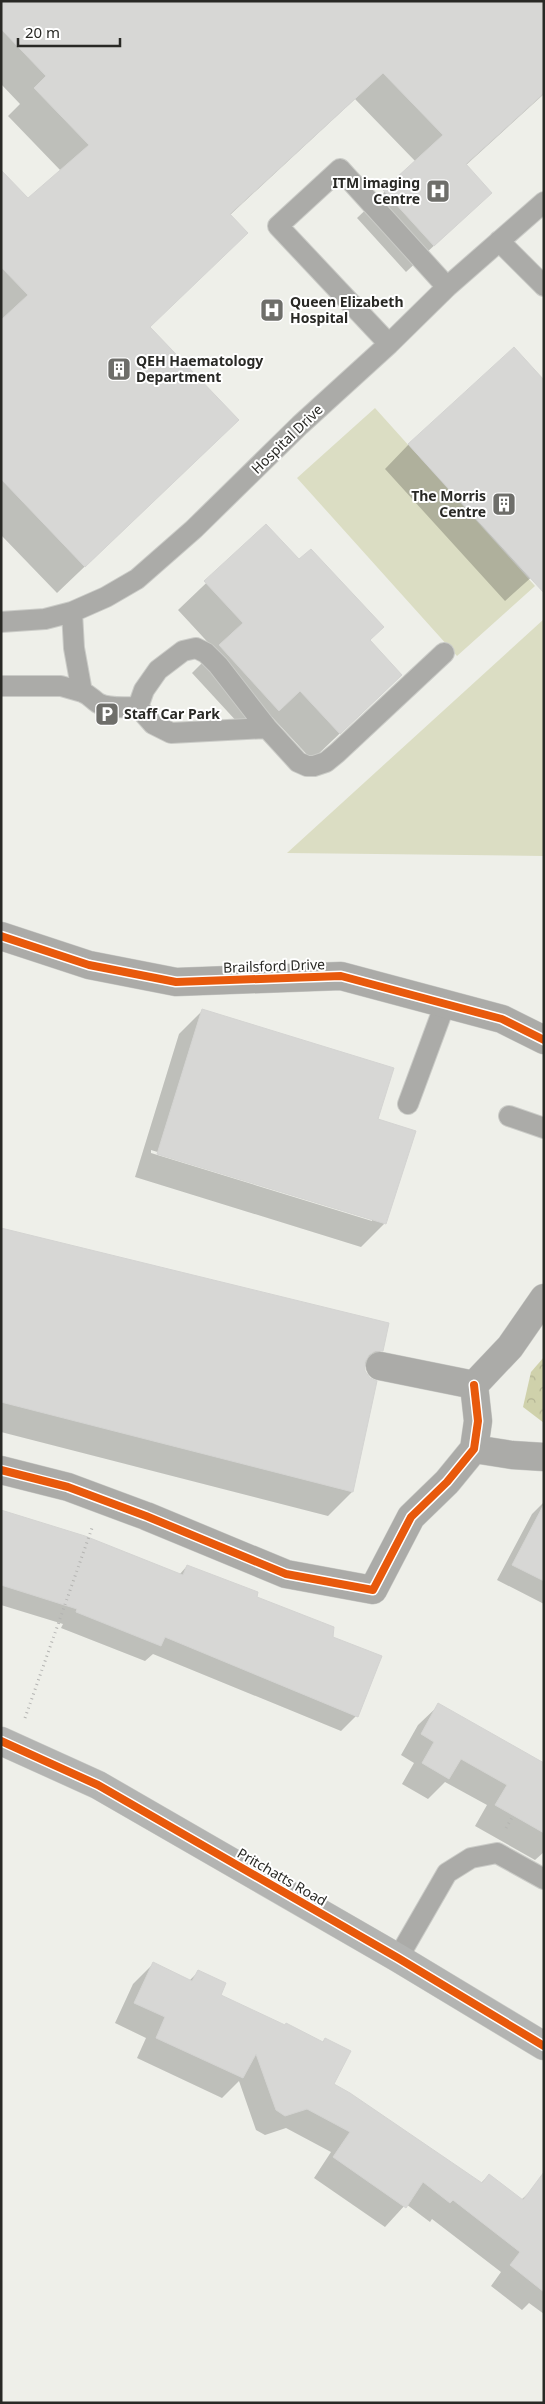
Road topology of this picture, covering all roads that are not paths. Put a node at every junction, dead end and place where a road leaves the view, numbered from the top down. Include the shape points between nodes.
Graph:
1 (544, 202) edge
2 (499, 241) junction
3 (544, 286) edge
4 (447, 287) junction
5 (389, 344) junction
6 (72, 612) junction
7 (1, 622) edge
8 (444, 653) dead end
9 (1, 686) edge
10 (82, 692) junction
11 (138, 707) junction
12 (267, 728) junction
13 (1, 936) edge
14 (445, 1004) junction
15 (544, 1040) edge
16 (408, 1104) dead end
17 (509, 1116) dead end
18 (544, 1128) edge
19 (544, 1298) edge
20 (380, 1366) dead end
21 (474, 1385) junction
22 (474, 1449) junction
23 (544, 1456) edge
24 (1, 1470) edge
25 (8, 1744) edge
26 (544, 1879) edge
27 (398, 1958) junction
28 (544, 2046) edge

1 - 2 lane, Hospital Drive
2 - 3 lane
2 - 4 lane, Hospital Drive
4 - 5 lane, Hospital Drive
4 - 5 lane via 340,169 278,226
5 - 6 lane, Hospital Drive via 194,529 136,579 106,598
6 - 7 lane, Hospital Drive via 45,619
6 - 10 lane
8 - 12 lane via 326,762 314,766 298,762
9 - 10 lane via 61,686
10 - 11 lane via 99,703
11 - 12 lane via 153,724 171,732
11 - 12 lane via 144,690 158,670 183,651 196,648 218,665
13 - 14 street, Brailsford Drive via 89,965 176,982 341,976
14 - 15 street, Brailsford Drive via 502,1019
14 - 16 lane
17 - 18 lane
19 - 21 street via 510,1347
20 - 21 street
21 - 22 street via 478,1421
22 - 23 street
22 - 24 street via 447,1482 411,1517 373,1590 286,1574 102,1499
25 - 27 street, Pritchatts Road via 98,1785
26 - 27 lane via 497,1853 471,1858 447,1873
27 - 28 street, Pritchatts Road

